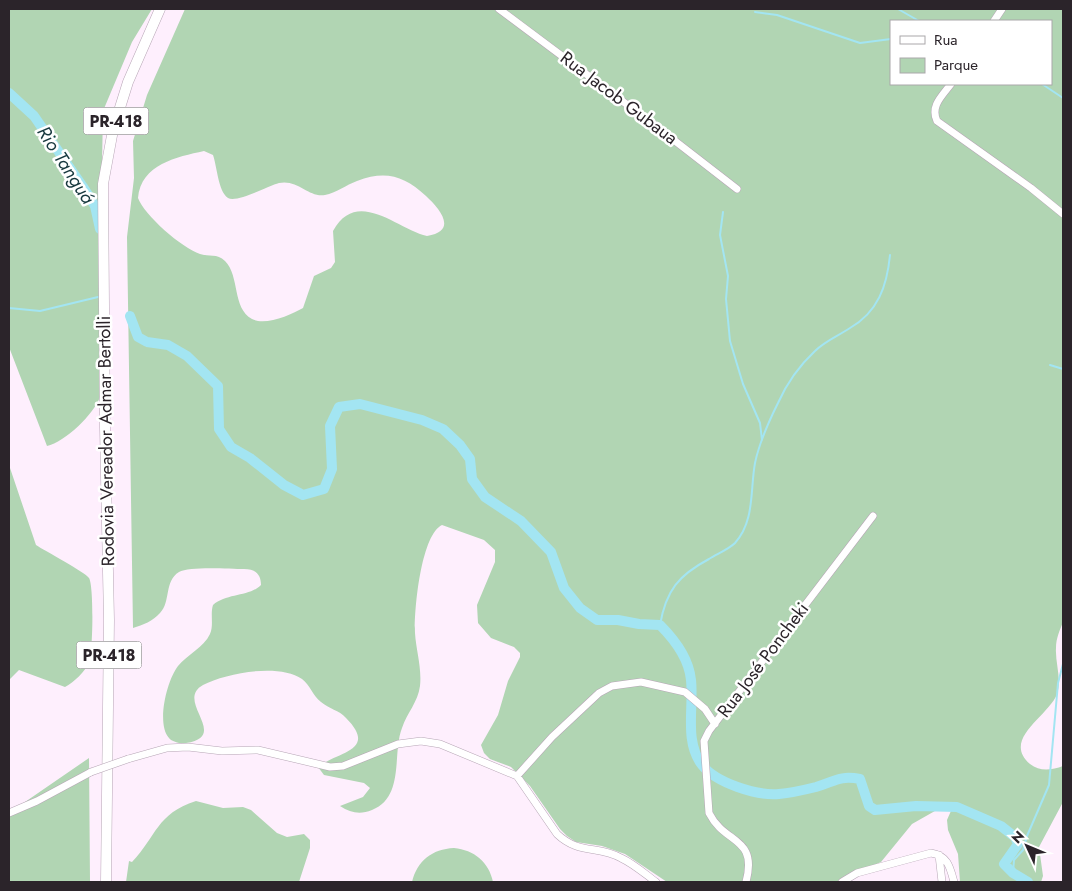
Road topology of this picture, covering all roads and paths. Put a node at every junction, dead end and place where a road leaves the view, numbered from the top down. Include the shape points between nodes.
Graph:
1 (160, 9) edge
2 (499, 9) edge
3 (1002, 9) edge
4 (995, 20) edge
5 (950, 85) edge
6 (737, 189) dead end
7 (1063, 214) edge
8 (873, 516) dead end
9 (715, 724) junction
10 (517, 776) junction
11 (9, 813) edge
12 (939, 855) junction
13 (106, 882) edge
14 (656, 882) edge
15 (746, 882) edge
16 (842, 882) edge
17 (942, 882) edge
18 (954, 882) edge

1 - 13 highway, Rodovia Vereador Admar Bertolli / PR-418 via 128,82 113,130 103,184 109,620
2 - 6 street, Rua Jacob Gubaua
3 - 4 street
5 - 7 street via 935,106 933,113 937,121
8 - 9 street, Rua José Poncheki
9 - 10 street, Rua José Poncheki via 705,709 685,692 641,682 612,686 599,693 552,737
9 - 15 street via 704,747 708,813 712,821 748,854 750,863
10 - 11 street, bridge via 440,744 421,741 398,744 343,766 330,767 258,750 167,748 91,772
10 - 14 street via 565,841 576,848 608,852
12 - 16 street via 922,854 857,873
12 - 17 street
12 - 18 street via 950,866

